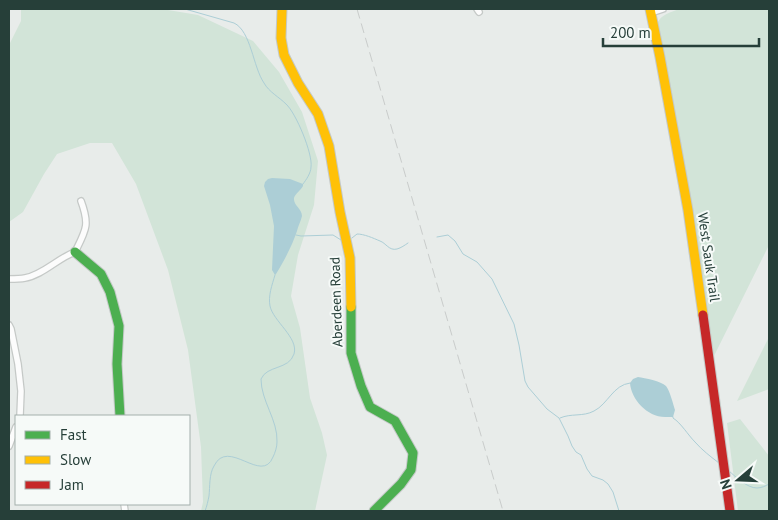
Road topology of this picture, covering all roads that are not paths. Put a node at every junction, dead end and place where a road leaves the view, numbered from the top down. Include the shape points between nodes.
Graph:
1 (282, 9) edge
2 (663, 9) edge
3 (651, 11) edge
4 (81, 201) dead end
5 (75, 252) junction
6 (9, 280) edge
7 (9, 325) edge
8 (20, 415) edge
9 (120, 415) edge
10 (15, 431) edge
11 (9, 446) edge
12 (374, 511) edge
13 (730, 511) edge

1 - 12 street, Aberdeen Road via 284,55 318,114 329,146 350,258 351,353 360,386 370,407 395,421 413,454 411,470
2 - 3 street
3 - 13 street, West Sauk Trail via 688,210
4 - 5 street via 86,215 86,230
5 - 6 street via 26,278
5 - 9 street via 101,274 110,292 119,326
7 - 8 street via 18,364
10 - 11 street

